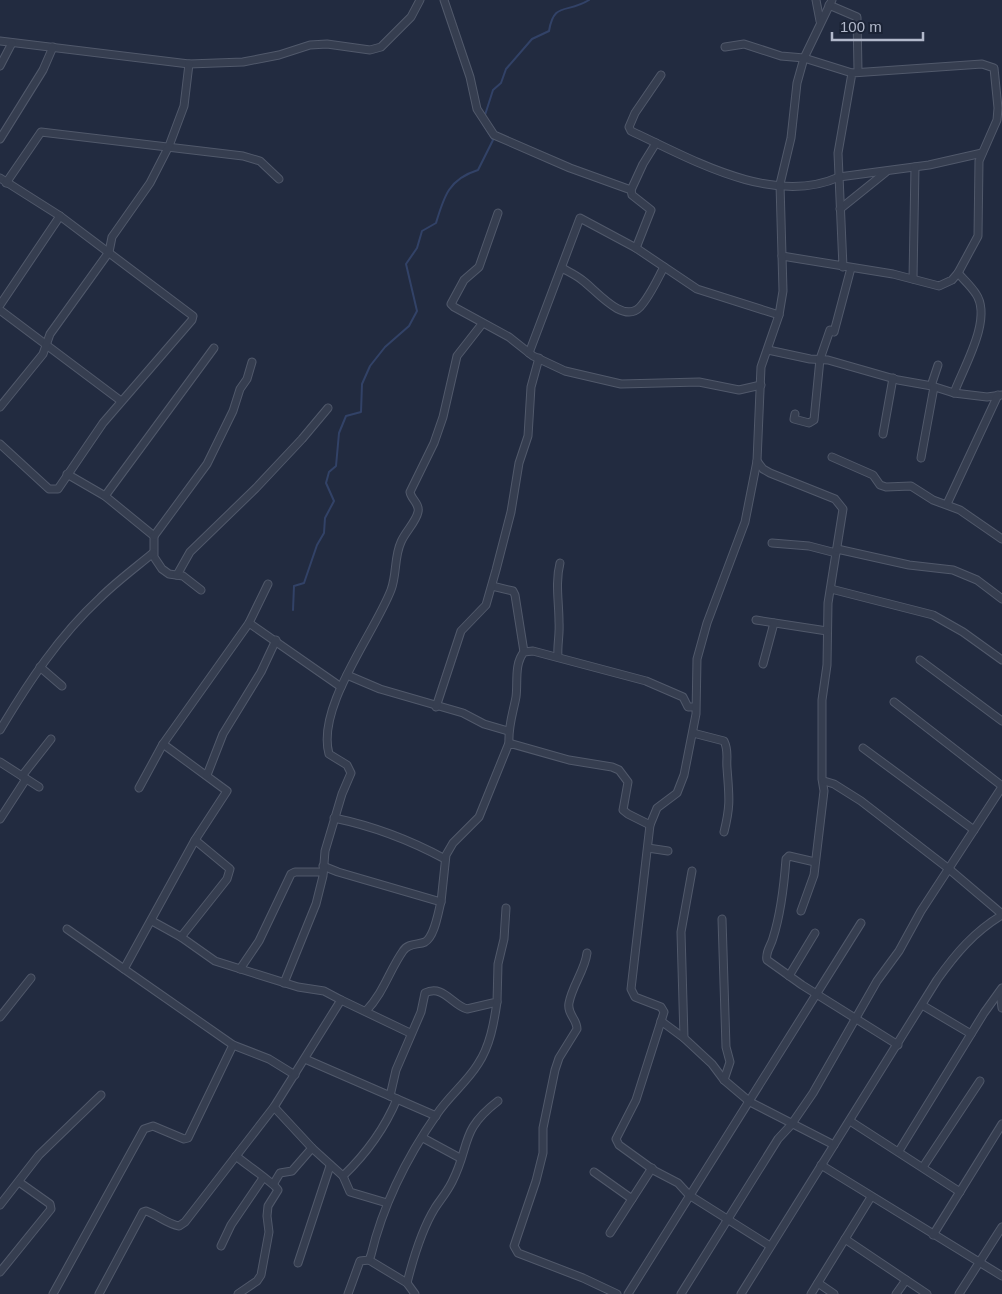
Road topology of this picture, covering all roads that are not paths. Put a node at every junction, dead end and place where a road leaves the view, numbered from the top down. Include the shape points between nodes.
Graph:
1 (420, 0) edge
2 (444, 0) edge
3 (816, 0) edge
4 (830, 2) edge
5 (820, 21) junction
6 (0, 41) edge
7 (12, 43) junction
8 (53, 47) junction
9 (725, 47) dead end
10 (804, 58) junction
11 (189, 64) junction
12 (0, 66) edge
13 (855, 72) junction
14 (661, 75) dead end
15 (0, 139) edge
16 (656, 143) junction
17 (169, 146) junction
18 (982, 153) junction
19 (915, 167) junction
20 (886, 172) junction
21 (839, 177) junction
22 (279, 179) dead end
23 (3, 181) edge
24 (780, 187) junction
25 (631, 190) junction
26 (840, 209) junction
27 (498, 213) dead end
28 (60, 216) junction
29 (636, 248) junction
30 (108, 252) junction
31 (782, 256) junction
32 (664, 267) junction
33 (847, 267) junction
34 (562, 268) junction
35 (958, 273) junction
36 (913, 279) junction
37 (0, 305) edge
38 (0, 310) edge
39 (779, 315) junction
40 (482, 324) junction
41 (47, 346) junction
42 (214, 348) dead end
43 (768, 350) junction
44 (529, 353) junction
45 (539, 358) junction
46 (820, 359) junction
47 (252, 362) dead end
48 (938, 365) dead end
49 (893, 378) junction
50 (761, 384) junction
51 (932, 386) junction
52 (954, 393) junction
53 (1001, 394) edge
54 (122, 401) junction
55 (0, 407) edge
56 (328, 408) dead end
57 (795, 414) dead end
58 (883, 434) dead end
59 (0, 444) edge
60 (832, 457) dead end
61 (921, 458) dead end
62 (757, 461) junction
63 (763, 470) junction
64 (754, 471) junction
65 (68, 474) junction
66 (105, 496) junction
67 (947, 504) junction
68 (154, 536) junction
69 (1002, 539) edge
70 (772, 544) dead end
71 (836, 551) junction
72 (153, 553) junction
73 (560, 564) dead end
74 (177, 575) junction
75 (268, 584) dead end
76 (492, 586) junction
77 (830, 588) junction
78 (201, 590) dead end
79 (1002, 598) edge
80 (756, 620) dead end
81 (249, 623) junction
82 (774, 623) junction
83 (827, 631) junction
84 (276, 640) junction
85 (524, 652) junction
86 (558, 657) junction
87 (920, 660) dead end
88 (1002, 660) edge
89 (763, 664) dead end
90 (40, 667) junction
91 (347, 675) junction
92 (62, 686) dead end
93 (341, 687) junction
94 (894, 702) dead end
95 (436, 706) junction
96 (695, 707) junction
97 (1002, 721) edge
98 (0, 730) edge
99 (508, 731) junction
100 (693, 732) junction
101 (51, 739) dead end
102 (509, 743) junction
103 (163, 744) junction
104 (863, 748) dead end
105 (0, 762) edge
106 (207, 775) junction
107 (24, 777) junction
108 (824, 781) junction
109 (1002, 786) edge
110 (39, 787) dead end
111 (139, 788) dead end
112 (334, 818) junction
113 (0, 819) edge
114 (650, 824) junction
115 (974, 830) junction
116 (724, 832) dead end
117 (195, 840) junction
118 (648, 848) junction
119 (668, 850) dead end
120 (445, 859) junction
121 (815, 862) junction
122 (323, 869) junction
123 (948, 869) junction
124 (692, 871) dead end
125 (441, 902) junction
126 (506, 908) dead end
127 (801, 912) dead end
128 (1002, 915) edge
129 (722, 919) dead end
130 (152, 921) junction
131 (861, 923) dead end
132 (67, 929) dead end
133 (815, 933) dead end
134 (181, 936) junction
135 (587, 953) dead end
136 (124, 969) junction
137 (240, 969) junction
138 (789, 976) junction
139 (31, 978) dead end
140 (284, 983) junction
141 (1001, 990) edge
142 (816, 994) junction
143 (341, 1000) junction
144 (497, 1002) junction
145 (922, 1005) junction
146 (1002, 1008) edge
147 (366, 1011) junction
148 (0, 1017) edge
149 (855, 1018) junction
150 (661, 1021) junction
151 (410, 1033) junction
152 (971, 1034) junction
153 (684, 1038) junction
154 (233, 1045) junction
155 (898, 1045) junction
156 (305, 1059) junction
157 (294, 1076) junction
158 (724, 1080) junction
159 (980, 1080) dead end
160 (101, 1094) dead end
161 (394, 1098) junction
162 (498, 1101) dead end
163 (750, 1102) junction
164 (274, 1106) junction
165 (436, 1116) junction
166 (850, 1121) junction
167 (791, 1124) junction
168 (1002, 1124) edge
169 (423, 1138) junction
170 (834, 1144) junction
171 (312, 1148) junction
172 (899, 1151) junction
173 (236, 1156) junction
174 (460, 1158) junction
175 (822, 1165) junction
176 (330, 1166) junction
177 (922, 1167) junction
178 (652, 1168) junction
179 (594, 1172) dead end
180 (342, 1176) junction
181 (263, 1178) junction
182 (19, 1182) junction
183 (274, 1183) junction
184 (960, 1192) junction
185 (689, 1195) junction
186 (871, 1197) junction
187 (632, 1198) junction
188 (387, 1204) junction
189 (0, 1206) edge
190 (726, 1220) junction
191 (1002, 1227) edge
192 (610, 1233) dead end
193 (933, 1235) junction
194 (845, 1239) junction
195 (221, 1246) dead end
196 (770, 1246) junction
197 (369, 1260) junction
198 (298, 1263) dead end
199 (979, 1263) junction
200 (0, 1272) edge
201 (1002, 1275) edge
202 (906, 1280) junction
203 (407, 1283) junction
204 (818, 1283) junction
205 (53, 1294) edge
206 (99, 1294) edge
207 (238, 1294) edge
208 (348, 1294) edge
209 (415, 1294) edge
210 (617, 1294) edge
211 (628, 1294) edge
212 (681, 1294) edge
213 (741, 1294) edge
214 (811, 1294) edge
215 (834, 1294) edge
216 (896, 1294) edge
217 (927, 1294) edge
218 (959, 1294) edge

1 - 11 street via 411,17 376,49 310,45 244,62
2 - 25 street via 481,114 494,135
3 - 5 street
4 - 5 street
4 - 13 street via 856,17
5 - 10 street
6 - 7 street
7 - 8 street
7 - 12 street
8 - 11 street
8 - 15 street via 43,70
9 - 10 street via 744,44 781,56
10 - 13 street
10 - 24 street
11 - 17 street via 184,106
13 - 18 street via 982,64 994,68 996,120
13 - 21 street via 838,152
14 - 16 street via 629,127
16 - 24 street via 730,175
16 - 25 street
17 - 22 street via 249,157 260,161
17 - 23 street via 41,132
17 - 30 street via 150,183 112,237
18 - 19 street
18 - 35 street via 978,170 978,236
19 - 20 street
19 - 36 street
20 - 21 street
20 - 26 street
21 - 24 street via 828,182
21 - 26 street
23 - 28 street
24 - 31 street
25 - 29 street via 632,195 651,210
26 - 33 street
27 - 40 street via 479,267 464,280 451,304
28 - 30 street
28 - 37 street
29 - 32 street
29 - 34 street via 580,218
30 - 41 street via 50,334
30 - 54 street via 193,316
31 - 33 street
31 - 39 street via 784,282
32 - 34 street via 640,308 630,312 620,310
32 - 39 street via 704,292
33 - 36 street
33 - 46 street via 834,332 830,330
34 - 44 street
35 - 36 street via 946,285 939,286
35 - 52 street via 977,294 980,319 978,335
38 - 41 street
39 - 43 street
40 - 44 street via 509,337
40 - 91 street via 456,356 443,417 410,492 418,514 400,543 392,587 381,615
41 - 54 street
41 - 55 street
42 - 66 street
43 - 46 street
43 - 50 street via 761,367
44 - 45 street
45 - 50 street via 565,371 621,384 699,382 739,390
45 - 76 street via 532,381 528,436
46 - 49 street
46 - 57 street via 814,420 810,423 794,419
47 - 68 street via 207,464
48 - 51 street
49 - 51 street
49 - 58 street
50 - 62 street
51 - 52 street
51 - 61 street
52 - 53 street via 988,397
53 - 67 street
54 - 65 street
56 - 74 street via 243,502 198,543
59 - 65 street via 49,489 58,489
60 - 67 street via 873,475 880,485 911,486 933,500
62 - 63 street
62 - 64 street
63 - 64 street
63 - 71 street via 835,499 842,505 844,514
64 - 96 street via 745,522 697,659
65 - 66 street
66 - 68 street
67 - 69 street
68 - 72 street
70 - 71 street
71 - 77 street
71 - 79 street via 953,570 977,580
72 - 74 street via 162,569
72 - 90 street via 99,598
73 - 86 street via 557,578
74 - 78 street via 189,579
75 - 81 street
76 - 85 street via 512,591 515,595
76 - 95 street via 486,605 461,631
77 - 83 street
77 - 88 street via 933,615
80 - 82 street
81 - 84 street
81 - 103 street
82 - 83 street
82 - 89 street
83 - 108 street via 822,700
84 - 93 street
84 - 106 street via 261,672 223,734
85 - 86 street via 533,650
85 - 99 street via 517,669 516,698
86 - 96 street via 646,680 683,698 688,707
87 - 97 street
90 - 92 street
90 - 98 street
91 - 93 street
91 - 95 street
93 - 112 street via 325,742 328,754 351,773
94 - 109 street
95 - 99 street via 464,713
96 - 100 street
99 - 102 street
100 - 114 street via 688,762 677,793 656,808
100 - 116 street via 724,741 728,749 731,800
101 - 107 street
102 - 114 street via 619,770 628,782 623,810
102 - 120 street via 479,817 453,843
103 - 106 street
103 - 111 street
104 - 115 street
105 - 107 street
106 - 117 street via 227,791
107 - 110 street
107 - 113 street
108 - 121 street
108 - 123 street via 861,801
109 - 115 street
112 - 120 street via 409,841
112 - 122 street
114 - 118 street
115 - 123 street
117 - 130 street
117 - 134 street via 230,870 227,879
118 - 119 street
118 - 150 street via 631,989 635,997 662,1007
120 - 125 street
121 - 127 street via 814,875
121 - 138 street via 789,856 786,860 774,936 766,956 769,964
122 - 125 street
122 - 137 street via 291,874 260,941
122 - 140 street via 316,904
123 - 128 street
123 - 149 street
124 - 153 street via 682,932
125 - 147 street via 430,936 425,942 404,951 387,984
126 - 144 street via 498,964
128 - 145 street via 985,925 957,952
129 - 158 street via 726,1047 730,1062
130 - 134 street
130 - 136 street
131 - 142 street
132 - 136 street
133 - 138 street
134 - 137 street via 215,961
135 - 210 street via 569,1004 577,1029 555,1070 538,1172 514,1246 518,1254
136 - 154 street
137 - 140 street
138 - 142 street
139 - 148 street
140 - 143 street via 324,991
141 - 146 street
141 - 152 street
142 - 149 street
142 - 163 street
143 - 147 street
143 - 156 street
144 - 151 street via 467,1009 443,993 427,992
144 - 165 street via 488,1042 478,1065
145 - 152 street
145 - 155 street
147 - 151 street
149 - 155 street
149 - 167 street via 813,1093
150 - 153 street
150 - 178 street via 636,1100 616,1139 619,1145
151 - 161 street via 396,1070
152 - 172 street
153 - 158 street
154 - 157 street via 269,1059
154 - 205 street via 188,1138 153,1126 144,1129
155 - 166 street
156 - 157 street
156 - 161 street
157 - 164 street
158 - 163 street
159 - 177 street
160 - 182 street via 39,1155
161 - 165 street
161 - 180 street via 389,1120 369,1151
162 - 174 street via 472,1127
163 - 167 street
163 - 185 street
164 - 171 street
164 - 173 street
165 - 169 street
166 - 170 street
166 - 172 street
167 - 170 street
167 - 190 street
168 - 184 street
169 - 174 street
169 - 188 street
170 - 175 street
171 - 176 street
171 - 183 street via 292,1171 280,1173
172 - 177 street
173 - 181 street
173 - 206 street via 182,1225 172,1225 154,1213 143,1212
174 - 203 street via 458,1170 431,1217
175 - 186 street
175 - 196 street
176 - 180 street
176 - 198 street
177 - 184 street
178 - 185 street via 678,1183
178 - 187 street
179 - 187 street
180 - 188 street via 350,1192
181 - 183 street
181 - 195 street
182 - 189 street
182 - 200 street via 50,1204 52,1209
183 - 207 street via 278,1190 268,1206 269,1232 261,1275
184 - 193 street
185 - 190 street
185 - 211 street
186 - 193 street
186 - 194 street
187 - 192 street
188 - 197 street
190 - 196 street
190 - 212 street
191 - 199 street
193 - 199 street
194 - 202 street
194 - 204 street
196 - 213 street
197 - 203 street
197 - 208 street via 360,1261
199 - 201 street
199 - 218 street
202 - 216 street
202 - 217 street
203 - 209 street
204 - 214 street
204 - 215 street

